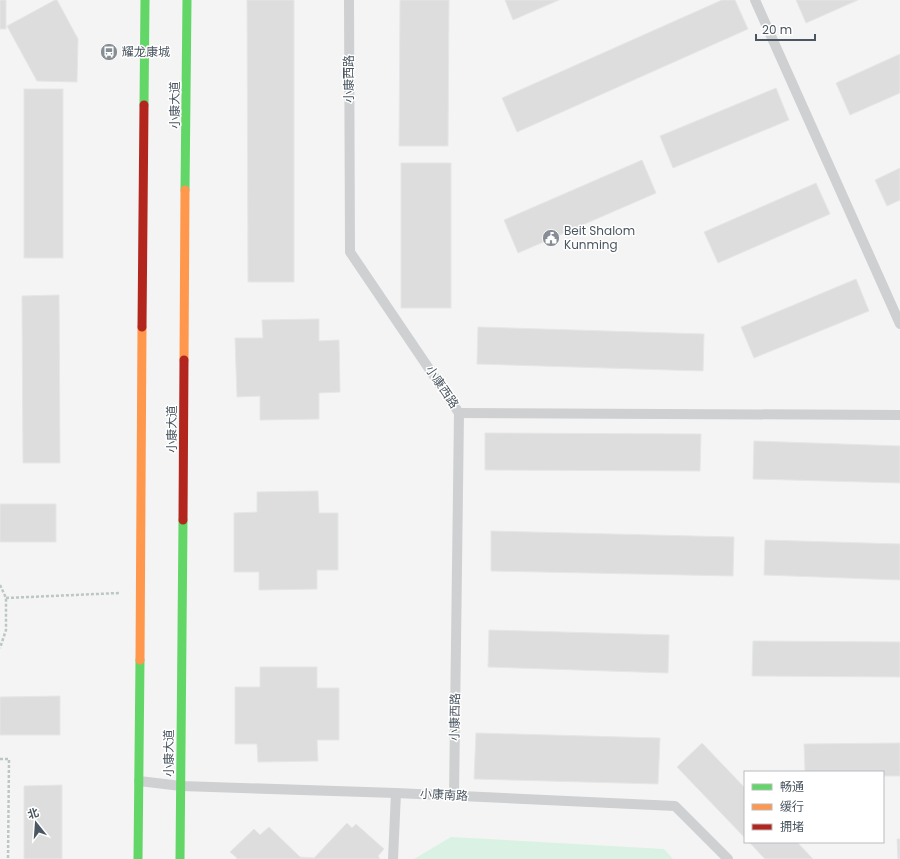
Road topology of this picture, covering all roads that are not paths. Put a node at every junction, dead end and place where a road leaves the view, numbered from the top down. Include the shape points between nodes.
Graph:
1 (145, 0) edge
2 (187, 0) edge
3 (348, 0) edge
4 (755, 0) edge
5 (900, 324) edge
6 (460, 413) junction
7 (900, 415) edge
8 (139, 781) junction
9 (181, 786) junction
10 (396, 793) junction
11 (454, 796) junction
12 (138, 859) edge
13 (180, 859) edge
14 (394, 859) edge
15 (728, 859) edge

1 - 8 main road
2 - 9 main road, 小康大道
3 - 6 lane, 小康西路 via 350,252
4 - 5 lane
6 - 7 lane
6 - 11 lane, 小康西路
8 - 9 lane, 小康南路
8 - 12 main road
9 - 10 lane, 小康南路
9 - 13 main road, 小康大道
10 - 11 lane, 小康南路
10 - 14 lane
11 - 15 lane, 小康南路 via 675,806

